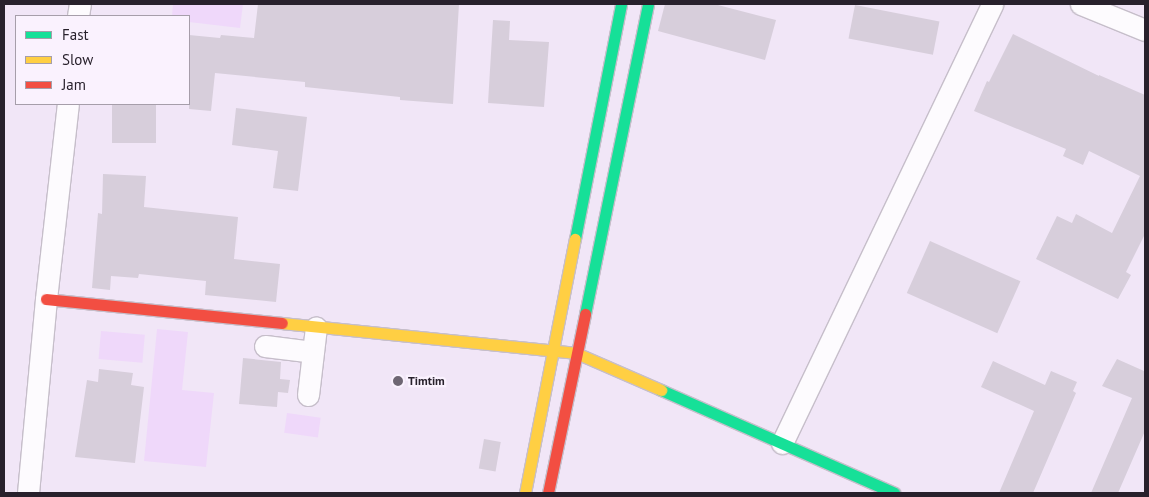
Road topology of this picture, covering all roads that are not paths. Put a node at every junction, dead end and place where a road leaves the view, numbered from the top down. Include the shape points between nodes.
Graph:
1 (621, 4) edge
2 (648, 4) edge
3 (992, 4) edge
4 (1081, 4) edge
5 (1145, 30) edge
6 (68, 105) edge
7 (46, 299) junction
8 (316, 327) junction
9 (265, 346) dead end
10 (555, 351) junction
11 (313, 352) junction
12 (576, 353) junction
13 (308, 395) dead end
14 (782, 443) junction
15 (28, 493) edge
16 (525, 493) edge
17 (548, 493) edge
18 (894, 493) edge

1 - 10 street
2 - 12 street
3 - 14 street
4 - 5 street
6 - 7 street
7 - 8 street
7 - 15 street
8 - 10 street
8 - 11 street
9 - 11 street
10 - 12 street
10 - 16 street
11 - 13 street
12 - 14 street
12 - 17 street
14 - 18 street

